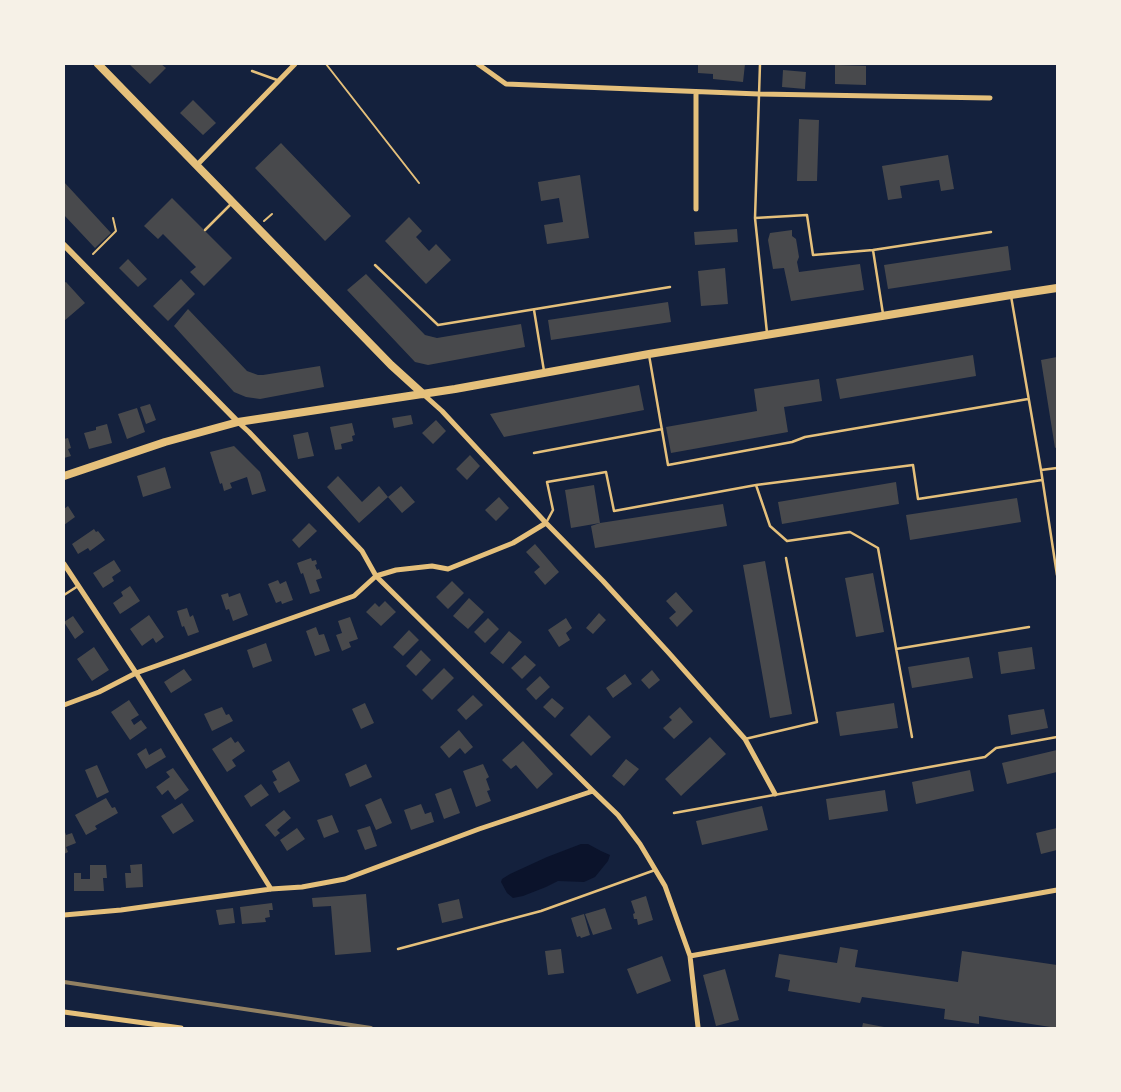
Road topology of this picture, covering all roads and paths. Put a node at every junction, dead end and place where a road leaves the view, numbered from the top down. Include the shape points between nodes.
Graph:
1 (98, 64) edge
2 (295, 64) edge
3 (326, 64) edge
4 (478, 64) edge
5 (760, 64) edge
6 (252, 71) dead end
7 (279, 81) junction
8 (696, 92) junction
9 (759, 94) junction
10 (990, 98) dead end
11 (197, 165) junction
12 (419, 183) dead end
13 (233, 202) junction
14 (696, 209) dead end
15 (113, 218) dead end
16 (754, 218) junction
17 (205, 230) dead end
18 (991, 232) dead end
19 (64, 245) edge
20 (873, 250) junction
21 (93, 254) dead end
22 (375, 265) dead end
23 (670, 287) dead end
24 (1057, 288) edge
25 (1011, 295) junction
26 (534, 309) junction
27 (884, 316) junction
28 (768, 335) junction
29 (649, 354) junction
30 (544, 373) junction
31 (423, 394) junction
32 (1028, 399) junction
33 (238, 422) junction
34 (662, 429) junction
35 (534, 453) dead end
36 (1057, 468) edge
37 (1041, 470) junction
38 (64, 476) edge
39 (1042, 480) junction
40 (756, 485) junction
41 (546, 523) junction
42 (786, 558) dead end
43 (64, 564) edge
44 (1057, 575) edge
45 (376, 576) junction
46 (78, 586) junction
47 (64, 595) edge
48 (1029, 626) dead end
49 (896, 649) junction
50 (136, 673) junction
51 (64, 706) edge
52 (912, 737) dead end
53 (1057, 737) edge
54 (745, 739) junction
55 (593, 791) junction
56 (776, 794) junction
57 (674, 813) dead end
58 (655, 870) junction
59 (271, 889) junction
60 (1057, 890) edge
61 (64, 915) edge
62 (398, 949) dead end
63 (690, 956) junction
64 (64, 1012) edge
65 (160, 1027) edge
66 (698, 1027) edge
67 (182, 1028) edge

1 - 11 main road
2 - 7 street
3 - 12 path
4 - 8 street via 506,84
5 - 9 lane
6 - 7 lane
7 - 11 street
8 - 9 street
8 - 14 street
9 - 10 street
9 - 16 lane
11 - 13 main road
13 - 17 lane
13 - 31 main road
15 - 21 path via 116,231
16 - 20 lane via 808,215 813,255
16 - 28 lane
18 - 20 lane
19 - 33 street
20 - 27 lane
22 - 26 lane via 438,325
23 - 26 lane
24 - 25 main road
25 - 27 main road
25 - 32 lane
26 - 30 lane
27 - 28 main road
28 - 29 main road
29 - 30 main road
29 - 34 lane
30 - 31 main road
31 - 33 main road
31 - 41 street via 442,410
32 - 34 lane via 804,437 668,465
32 - 37 lane
33 - 38 main road via 165,442
33 - 45 street via 362,550
34 - 35 lane
36 - 37 lane
37 - 39 lane
39 - 40 lane via 918,499 913,465
39 - 44 lane
40 - 41 lane via 614,510 606,472 547,482 553,510
40 - 49 lane via 770,526 788,541 850,532 878,548
41 - 45 street via 513,543 448,569 432,566
41 - 54 street via 603,581
42 - 54 lane via 817,722
43 - 46 street
45 - 50 street via 354,596
45 - 55 street
46 - 47 lane
46 - 50 street
48 - 49 lane
49 - 52 lane
50 - 51 street
50 - 59 street
53 - 56 lane via 996,748 985,757
54 - 56 street
55 - 58 street via 618,815
55 - 59 street via 346,879
56 - 57 lane
58 - 62 lane via 541,911
58 - 63 street via 665,886
59 - 61 street
60 - 63 street
63 - 66 street
64 - 65 street
65 - 67 street

